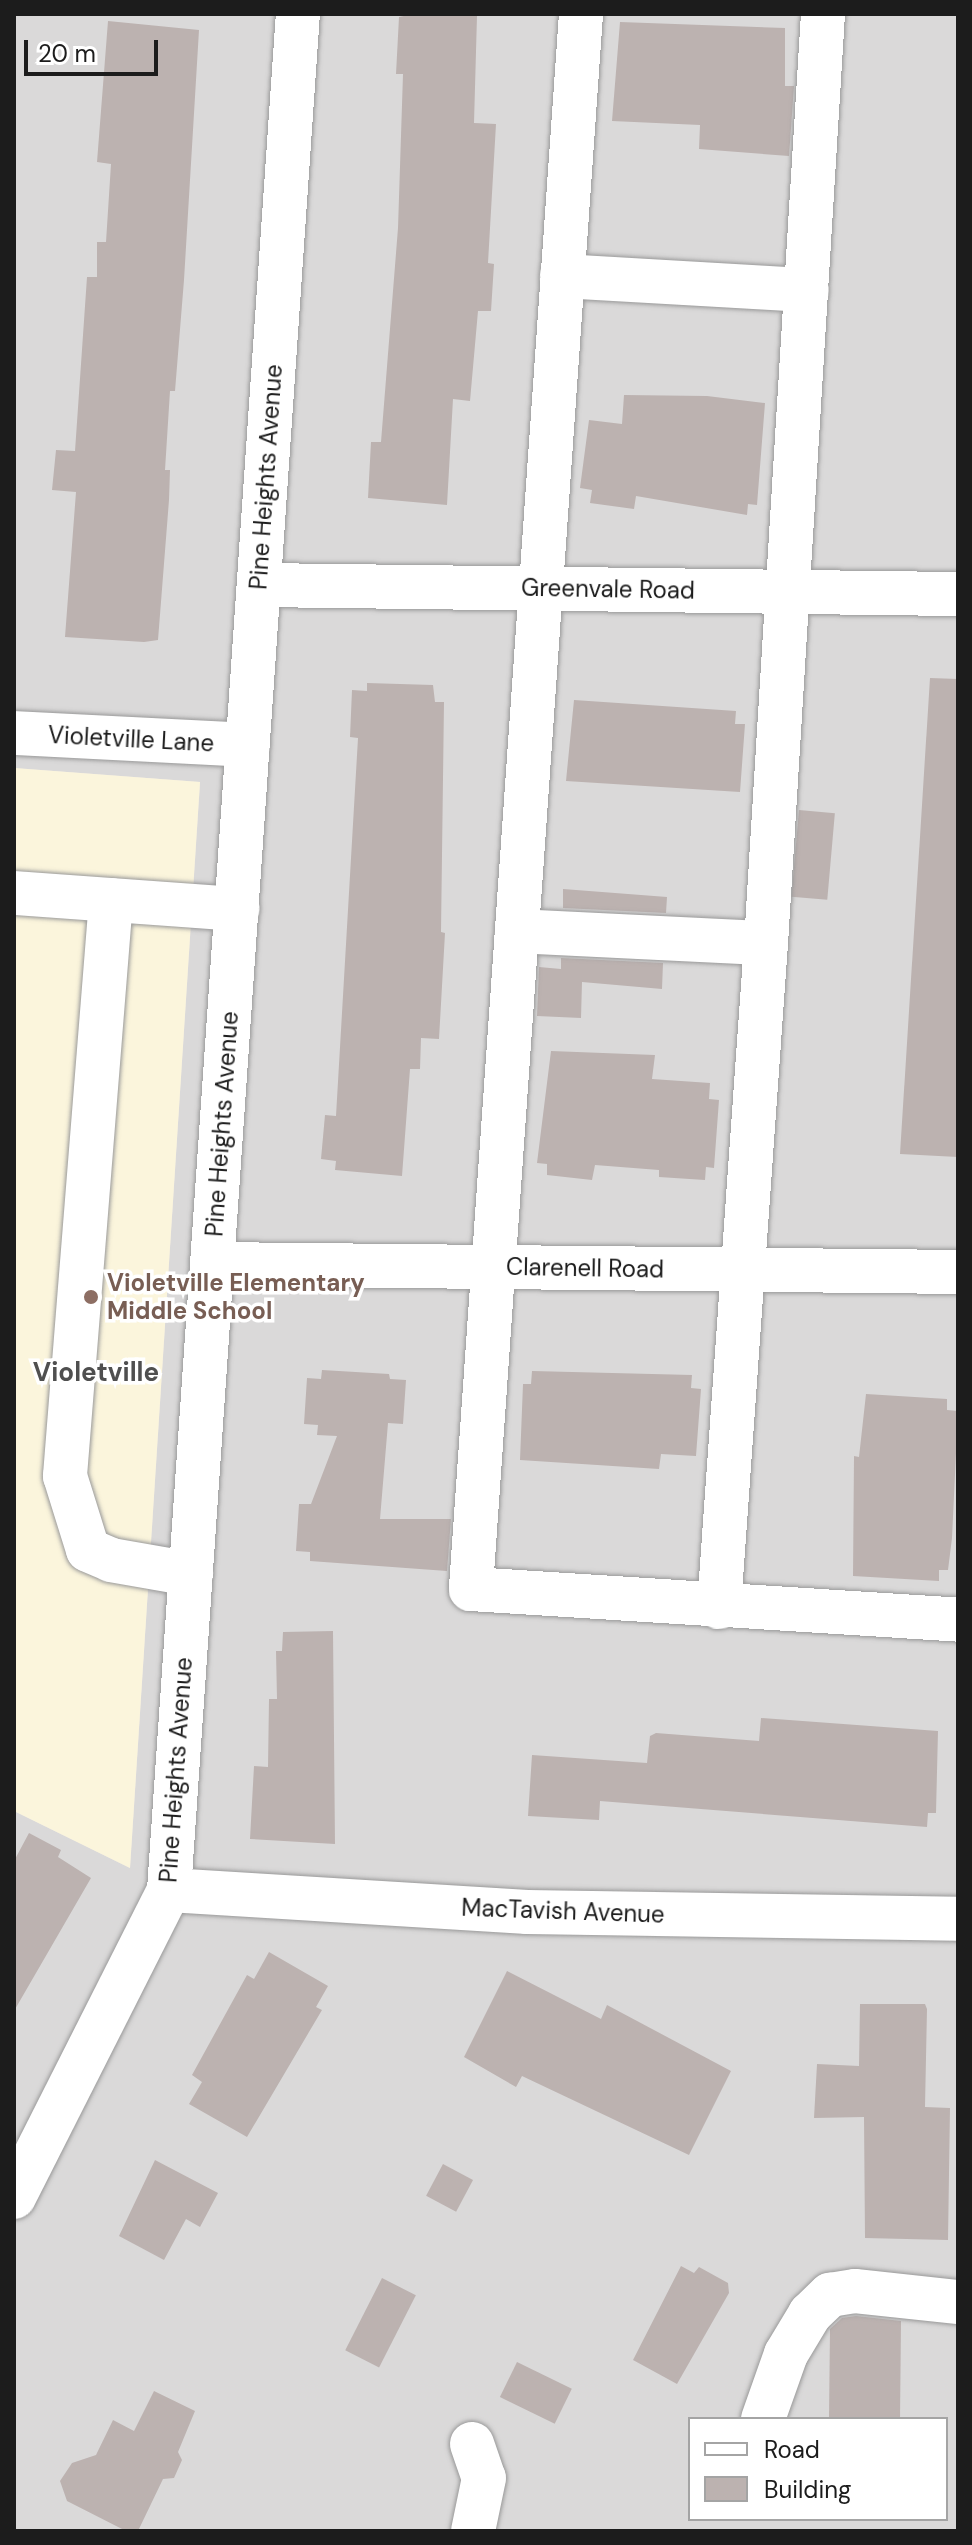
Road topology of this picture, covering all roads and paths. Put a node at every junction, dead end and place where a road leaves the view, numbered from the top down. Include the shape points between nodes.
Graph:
1 (298, 14) edge
2 (581, 14) edge
3 (823, 14) edge
4 (562, 276) junction
5 (807, 290) junction
6 (259, 585) junction
7 (539, 588) junction
8 (788, 592) junction
9 (958, 594) edge
10 (14, 733) edge
11 (248, 745) junction
12 (14, 893) edge
13 (111, 900) junction
14 (237, 909) junction
15 (517, 931) junction
16 (766, 943) junction
17 (212, 1264) junction
18 (494, 1267) junction
19 (743, 1270) junction
20 (958, 1272) edge
21 (191, 1574) junction
22 (719, 1607) junction
23 (958, 1620) edge
24 (169, 1890) junction
25 (958, 1919) edge
26 (14, 2197) edge
27 (958, 2302) edge
28 (764, 2417) edge
29 (472, 2444) dead end
30 (473, 2531) edge

1 - 6 street, Pine Heights Avenue
2 - 4 street
3 - 5 street
4 - 5 street
4 - 7 street
5 - 8 street
6 - 7 street, Greenvale Road
6 - 11 street, Pine Heights Avenue
7 - 8 street, Greenvale Road
7 - 15 street
8 - 9 street, Greenvale Road
8 - 16 street
10 - 11 street, Violetville Lane
11 - 14 street, Pine Heights Avenue
12 - 13 street
13 - 14 street
13 - 21 street via 65,1476 88,1550 111,1560
14 - 17 street, Pine Heights Avenue
15 - 16 street
15 - 18 street
16 - 19 street
17 - 18 street, Clarenell Road
17 - 21 street, Pine Heights Avenue
18 - 19 street, Clarenell Road
18 - 22 street via 471,1589
19 - 20 street, Clarenell Road
19 - 22 street
21 - 24 street, Pine Heights Avenue
22 - 23 street
24 - 25 street, MacTavish Avenue via 527,1912
24 - 26 street, Pine Heights Avenue
27 - 28 street via 855,2291 830,2295 810,2314 786,2354
29 - 30 street via 484,2478

